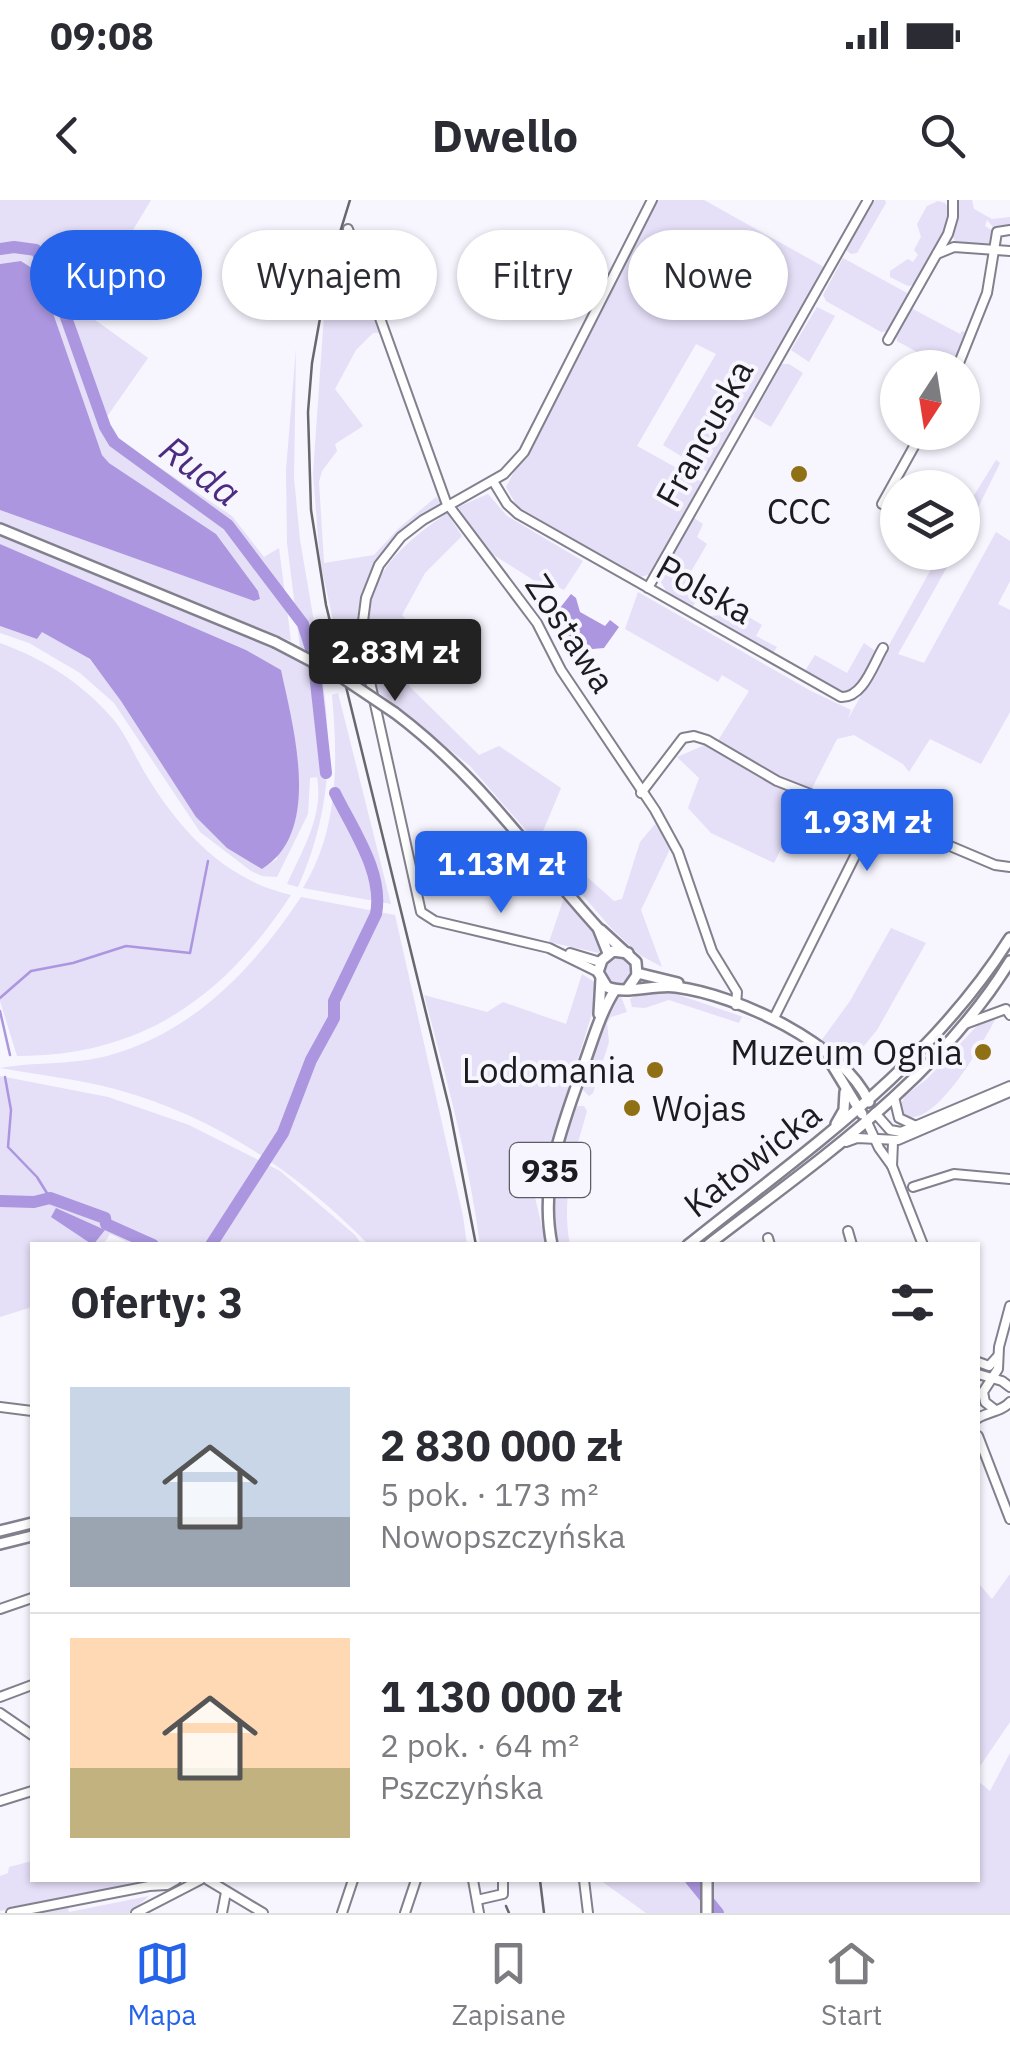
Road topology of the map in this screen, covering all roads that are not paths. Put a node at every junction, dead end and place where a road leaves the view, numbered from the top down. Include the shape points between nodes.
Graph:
1 (652, 200) edge
2 (868, 200) edge
3 (952, 200) edge
4 (348, 228) dead end
5 (1010, 230) edge
6 (948, 234) junction
7 (954, 247) junction
8 (992, 250) junction
9 (1010, 251) edge
10 (936, 255) junction
11 (888, 340) dead end
12 (964, 350) edge
13 (493, 481) junction
14 (448, 505) junction
15 (0, 529) edge
16 (648, 588) junction
17 (882, 648) dead end
18 (641, 793) junction
19 (877, 820) junction
20 (1010, 868) edge
21 (598, 928) junction
22 (1010, 938) edge
23 (628, 954) junction
24 (1010, 961) edge
25 (602, 967) junction
26 (638, 973) junction
27 (628, 988) junction
28 (615, 990) junction
29 (695, 991) junction
30 (736, 1005) junction
31 (1008, 1012) edge
32 (774, 1018) junction
33 (964, 1024) junction
34 (594, 1036) junction
35 (828, 1056) junction
36 (896, 1077) junction
37 (842, 1080) junction
38 (858, 1083) junction
39 (1010, 1089) edge
40 (894, 1097) junction
41 (868, 1101) junction
42 (858, 1109) junction
43 (870, 1117) junction
44 (916, 1126) junction
45 (830, 1131) junction
46 (875, 1140) junction
47 (893, 1142) junction
48 (831, 1148) junction
49 (892, 1166) junction
50 (1010, 1179) edge
51 (913, 1187) dead end
52 (848, 1231) dead end
53 (552, 1242) edge
54 (692, 1242) edge
55 (712, 1242) edge
56 (851, 1242) edge
57 (922, 1242) edge
58 (1010, 1306) edge
59 (998, 1356) junction
60 (980, 1363) edge
61 (980, 1375) edge
62 (992, 1380) junction
63 (1009, 1385) edge
64 (982, 1393) edge
65 (1010, 1403) edge
66 (0, 1407) edge
67 (994, 1409) junction
68 (30, 1411) edge
69 (980, 1417) edge
70 (980, 1441) edge
71 (1010, 1519) edge
72 (30, 1524) edge
73 (0, 1531) edge
74 (30, 1536) edge
75 (0, 1544) edge
76 (30, 1599) edge
77 (0, 1609) edge
78 (30, 1686) edge
79 (0, 1697) edge
80 (0, 1713) edge
81 (30, 1735) edge
82 (30, 1792) edge
83 (0, 1801) edge
84 (205, 1882) edge
85 (352, 1882) edge
86 (415, 1882) edge
87 (474, 1882) edge
88 (503, 1882) edge
89 (584, 1882) edge
90 (707, 1883) edge
91 (172, 1886) edge
92 (226, 1892) junction
93 (477, 1900) junction
94 (707, 1911) edge
95 (12, 1913) edge
96 (136, 1913) edge
97 (222, 1913) edge
98 (263, 1913) edge
99 (342, 1913) edge
100 (405, 1913) edge
101 (480, 1913) edge
102 (588, 1913) edge

1 - 13 street via 530,442
2 - 16 street, Francuska
3 - 6 street
4 - 14 street, Zostawa
5 - 8 street via 998,232
6 - 7 street
6 - 10 street
7 - 8 street
7 - 10 street
8 - 9 street
8 - 12 street via 987,293
10 - 11 street
13 - 14 street
13 - 16 street, Polska via 518,514
14 - 18 street, Zostawa via 537,623
14 - 25 street via 387,553 370,584 362,622 423,914
15 - 21 main road, 935, bridge via 275,642 396,712 480,787
16 - 17 street, Polska via 844,698 858,691
18 - 19 street via 683,738 694,736 777,782
18 - 30 street, Zostawa via 678,852 712,951 737,992
19 - 20 street
19 - 32 street
21 - 23 main road, 935
21 - 25 main road, 935
22 - 36 main road, Katowicka via 955,1015
23 - 25 main road via 618,951
23 - 26 main road, 935
24 - 33 main road, Katowicka
25 - 28 main road
25 - 34 main road, 935
26 - 27 main road
26 - 29 main road
27 - 28 main road
27 - 29 main road
28 - 34 main road, 935
29 - 30 main road
30 - 32 main road
31 - 33 street
32 - 35 main road
33 - 40 main road, Katowicka
34 - 53 main road, 935 via 553,1154
35 - 37 main road
35 - 38 main road
36 - 38 main road
36 - 41 main road, Katowicka
37 - 42 main road
37 - 45 main road via 846,1105
38 - 41 main road
39 - 44 street
39 - 47 street
40 - 43 main road, Katowicka
40 - 44 street via 899,1118
41 - 42 main road, Katowicka
41 - 43 main road
42 - 43 main road
42 - 45 main road, Katowicka
43 - 44 street via 892,1131
43 - 46 street
43 - 48 main road, Katowicka
45 - 54 main road, Katowicka
46 - 47 street
46 - 48 street via 857,1138
46 - 49 street
47 - 49 street
48 - 55 main road, Katowicka
49 - 57 street
50 - 51 street via 954,1174
52 - 56 street
58 - 59 street
59 - 60 street via 989,1366
59 - 62 street
61 - 62 street
62 - 63 street
62 - 64 street
64 - 67 street
65 - 67 street
66 - 68 street
67 - 69 street
70 - 71 street
72 - 73 main road
74 - 75 main road
76 - 77 street
78 - 79 street
80 - 81 street
82 - 83 street
84 - 92 street
85 - 99 street
86 - 100 street
87 - 93 street
88 - 93 street via 503,1894
89 - 102 street
90 - 94 main road
91 - 95 street
91 - 96 street
92 - 97 street
92 - 98 street
93 - 101 street

